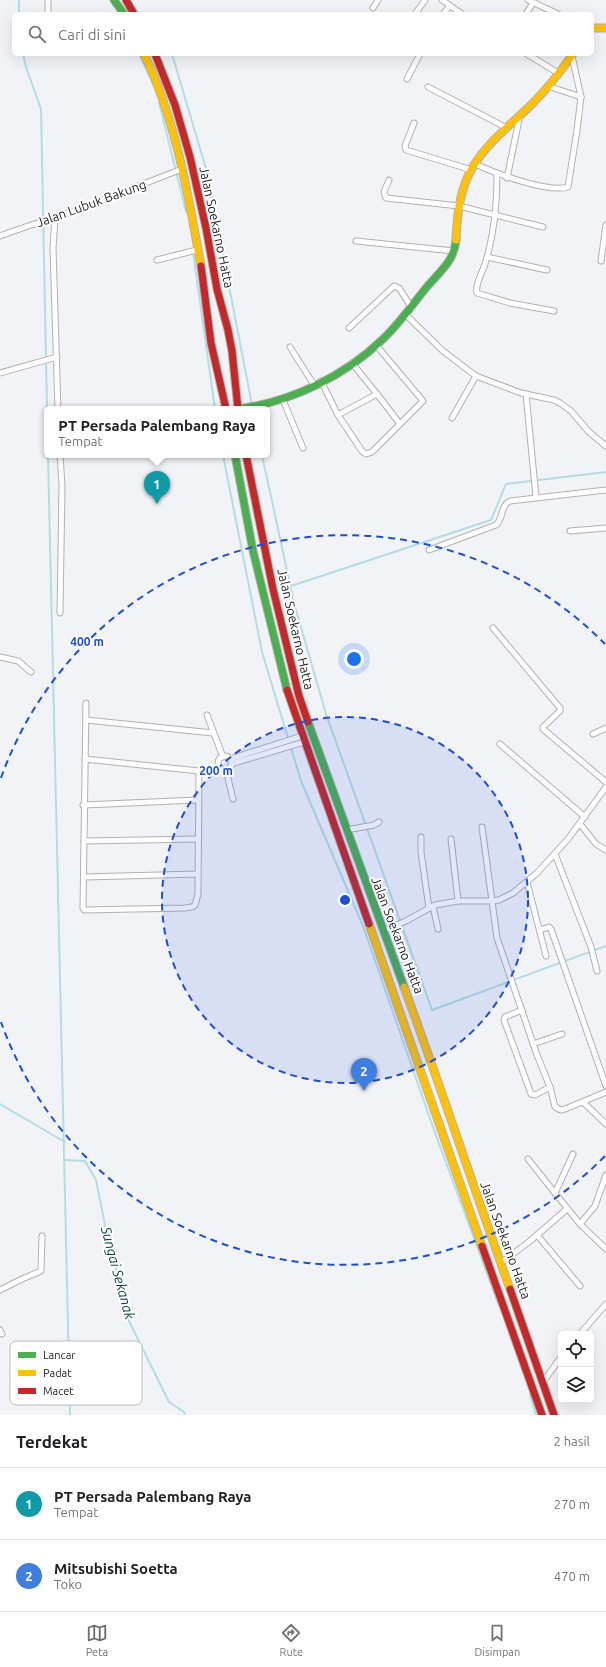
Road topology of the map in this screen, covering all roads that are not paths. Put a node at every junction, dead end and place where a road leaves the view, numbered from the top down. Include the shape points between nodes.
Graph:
1 (48, 0) edge
2 (114, 0) edge
3 (126, 0) edge
4 (378, 0) edge
5 (425, 0) edge
6 (442, 0) edge
7 (530, 2) edge
8 (450, 6) junction
9 (373, 8) dead end
10 (48, 12) edge
11 (123, 12) edge
12 (133, 12) edge
13 (416, 12) edge
14 (445, 12) edge
15 (459, 12) edge
16 (527, 12) edge
17 (553, 12) edge
18 (594, 27) edge
19 (606, 28) edge
20 (145, 56) edge
21 (156, 56) edge
22 (419, 56) edge
23 (530, 56) edge
24 (572, 56) edge
25 (573, 56) edge
26 (558, 73) junction
27 (407, 79) dead end
28 (548, 86) junction
29 (428, 87) dead end
30 (581, 97) junction
31 (520, 115) junction
32 (414, 123) dead end
33 (507, 128) junction
34 (473, 167) junction
35 (180, 170) junction
36 (498, 174) junction
37 (507, 178) junction
38 (389, 180) dead end
39 (459, 206) junction
40 (496, 215) junction
41 (53, 219) junction
42 (606, 225) edge
43 (543, 227) dead end
44 (0, 236) edge
45 (356, 241) dead end
46 (197, 250) junction
47 (454, 251) junction
48 (487, 257) junction
49 (157, 260) dead end
50 (601, 261) dead end
51 (548, 270) dead end
52 (412, 308) junction
53 (554, 311) dead end
54 (406, 314) junction
55 (349, 328) dead end
56 (376, 345) junction
57 (290, 347) dead end
58 (55, 358) junction
59 (352, 363) junction
60 (0, 373) edge
61 (476, 376) junction
62 (317, 383) junction
63 (377, 394) junction
64 (526, 394) junction
65 (283, 400) junction
66 (58, 406) edge
67 (225, 406) edge
68 (238, 406) edge
69 (257, 406) edge
70 (338, 415) junction
71 (452, 418) dead end
72 (400, 424) junction
73 (606, 446) edge
74 (303, 448) dead end
75 (60, 458) edge
76 (236, 458) edge
77 (247, 458) edge
78 (606, 490) edge
79 (536, 497) junction
80 (606, 528) edge
81 (570, 531) dead end
82 (429, 550) dead end
83 (60, 613) dead end
84 (493, 628) dead end
85 (284, 637) junction
86 (274, 640) junction
87 (0, 657) edge
88 (31, 672) dead end
89 (86, 703) dead end
90 (207, 716) dead end
91 (86, 720) junction
92 (606, 728) edge
93 (213, 733) junction
94 (593, 734) dead end
95 (300, 740) junction
96 (500, 744) dead end
97 (223, 757) junction
98 (85, 759) junction
99 (231, 762) junction
100 (224, 769) junction
101 (199, 771) junction
102 (606, 782) edge
103 (606, 787) edge
104 (233, 799) dead end
105 (198, 800) junction
106 (83, 805) junction
107 (585, 817) junction
108 (379, 822) dead end
109 (580, 824) junction
110 (482, 828) dead end
111 (346, 830) junction
112 (421, 837) dead end
113 (198, 839) junction
114 (451, 839) dead end
115 (84, 841) junction
116 (606, 850) edge
117 (555, 854) junction
118 (198, 874) junction
119 (84, 877) junction
120 (527, 882) junction
121 (492, 901) junction
122 (458, 902) junction
123 (431, 907) junction
124 (438, 929) dead end
125 (540, 930) junction
126 (383, 931) junction
127 (546, 956) dead end
128 (597, 972) dead end
129 (522, 1010) junction
130 (562, 1034) dead end
131 (533, 1044) junction
132 (606, 1086) edge
133 (550, 1087) junction
134 (606, 1092) edge
135 (583, 1102) junction
136 (606, 1124) edge
137 (573, 1154) dead end
138 (528, 1159) dead end
139 (606, 1175) edge
140 (555, 1193) junction
141 (568, 1209) junction
142 (580, 1224) junction
143 (537, 1235) junction
144 (42, 1236) dead end
145 (606, 1249) edge
146 (501, 1263) junction
147 (580, 1286) dead end
148 (0, 1290) edge
149 (606, 1304) edge
150 (583, 1331) edge
151 (558, 1361) edge
152 (543, 1382) junction
153 (542, 1415) edge
154 (554, 1415) edge

1 - 10 street
2 - 11 main road
3 - 12 main road
4 - 9 street
5 - 13 street
6 - 8 street
7 - 16 street
7 - 17 street
8 - 14 street
8 - 15 street
18 - 19 main road
20 - 35 main road, Jalan Soekarno Hatta via 169,117
21 - 68 main road, Jalan Soekarno Hatta via 175,104 190,156 231,344
22 - 27 street
23 - 26 street
24 - 26 main road
25 - 30 street
26 - 28 main road
28 - 30 street
28 - 31 main road
29 - 33 street
30 - 37 street via 568,187
31 - 33 main road
31 - 37 street
32 - 34 street via 405,146 406,150
33 - 34 main road
34 - 36 street
34 - 39 main road
35 - 41 street, Jalan Lubuk Bakung
35 - 46 main road, Jalan Soekarno Hatta
36 - 37 street
36 - 40 street
38 - 39 street via 384,192 386,198
39 - 40 street
39 - 47 main road
40 - 43 street
40 - 48 street
41 - 44 street, Jalan Lubuk Bakung
41 - 58 street
42 - 50 street
45 - 47 street
46 - 49 street
46 - 67 main road, Jalan Soekarno Hatta via 211,343
47 - 52 main road via 446,267 433,279
48 - 51 street
48 - 53 street via 476,286 478,294
52 - 54 main road
52 - 55 street via 399,288 394,286
54 - 56 main road
54 - 61 street via 443,351
56 - 59 main road
56 - 72 street via 422,399 422,403
57 - 62 street
58 - 60 street
58 - 66 street
59 - 62 main road
59 - 63 street
61 - 64 street
61 - 71 street
62 - 65 main road
62 - 70 street
63 - 70 street
63 - 72 street
64 - 73 street via 560,403
64 - 79 street
65 - 69 main road
65 - 74 street
70 - 72 street via 366,454 372,452
75 - 83 street
76 - 86 main road, Jalan Soekarno Hatta via 253,551
77 - 85 main road, Jalan Soekarno Hatta
78 - 79 street
79 - 82 street via 507,502 496,525
80 - 81 street
84 - 102 street via 560,708 543,729
85 - 86 main road
85 - 111 main road, Jalan Soekarno Hatta via 299,696
86 - 95 main road, Jalan Soekarno Hatta
87 - 88 street via 18,661
89 - 91 street
90 - 93 street
91 - 93 street
91 - 98 street
92 - 94 street
93 - 97 street
95 - 99 street via 281,743
95 - 99 street via 283,749
95 - 153 main road, Jalan Soekarno Hatta via 374,934
96 - 107 street
97 - 99 street
97 - 100 street via 218,762 219,767
98 - 101 street
98 - 106 street
99 - 100 street via 229,768
100 - 101 street
100 - 104 street
101 - 105 street
103 - 107 street
105 - 106 street
105 - 113 street
106 - 115 street
107 - 109 street
108 - 111 street
109 - 116 street via 596,844
109 - 117 street
110 - 121 street
111 - 126 main road, Jalan Soekarno Hatta
112 - 123 street via 421,852
113 - 115 street
113 - 118 street
114 - 122 street
115 - 119 street
117 - 120 street
117 - 128 street via 592,950
118 - 119 street
118 - 119 street via 197,900 192,907 185,908 84,910
120 - 121 street via 513,893
120 - 125 street
121 - 122 street
121 - 129 street via 497,938
122 - 123 street
123 - 124 street
123 - 126 street
125 - 127 street
125 - 132 street via 551,929
126 - 146 main road, Jalan Soekarno Hatta via 427,1048
129 - 131 street
129 - 133 street via 505,1017 504,1020 531,1094 535,1095
130 - 131 street
131 - 133 street
133 - 135 street via 557,1109 565,1109
134 - 135 street
135 - 136 street
137 - 140 street
138 - 140 street
139 - 142 street via 595,1206
140 - 141 street
141 - 142 street
141 - 143 street
142 - 145 street
143 - 146 street
143 - 147 street
144 - 148 street via 41,1271
146 - 152 main road, Jalan Soekarno Hatta
149 - 150 street
151 - 152 street
152 - 154 main road, Jalan Soekarno Hatta

